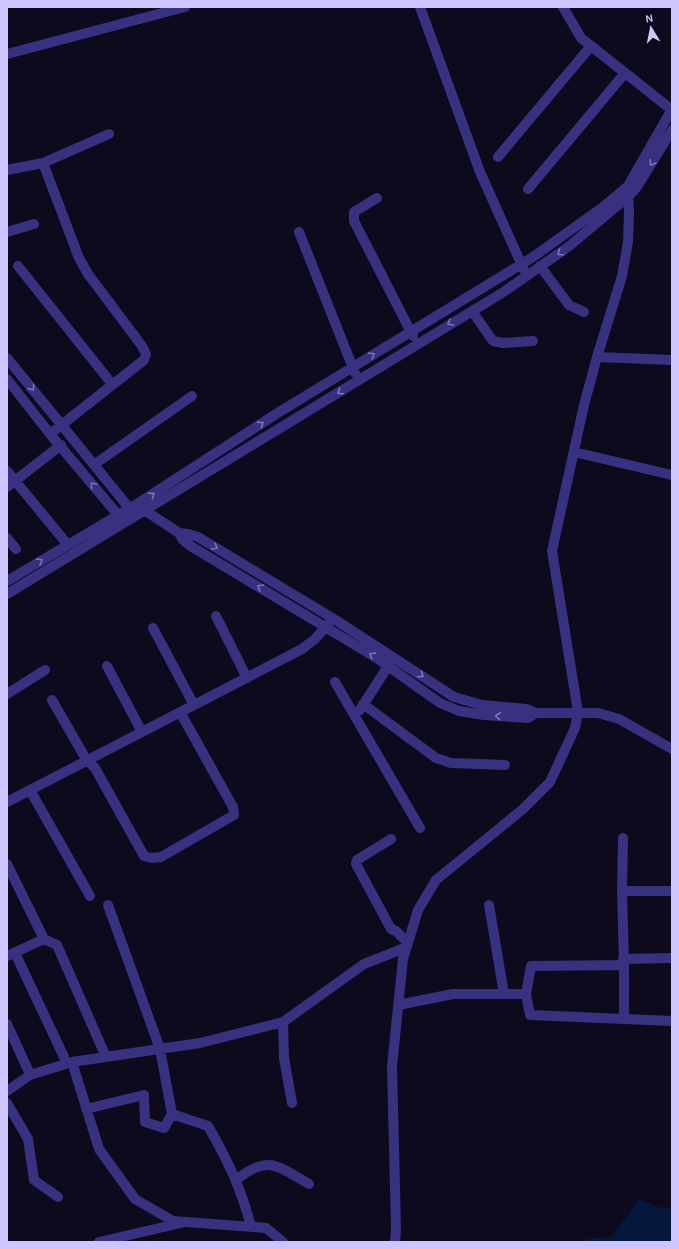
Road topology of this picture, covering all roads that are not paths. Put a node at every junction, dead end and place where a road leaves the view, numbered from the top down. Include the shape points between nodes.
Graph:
1 (185, 7) edge
2 (420, 7) edge
3 (563, 7) edge
4 (590, 46) junction
5 (7, 54) edge
6 (625, 73) junction
7 (672, 110) edge
8 (672, 130) edge
9 (109, 134) dead end
10 (498, 157) dead end
11 (43, 163) junction
12 (7, 170) edge
13 (528, 189) dead end
14 (628, 191) junction
15 (378, 198) dead end
16 (34, 224) dead end
17 (7, 232) edge
18 (300, 232) dead end
19 (18, 266) dead end
20 (521, 266) junction
21 (540, 266) junction
22 (526, 276) junction
23 (472, 311) junction
24 (584, 312) dead end
25 (410, 331) junction
26 (533, 341) dead end
27 (417, 344) junction
28 (597, 356) junction
29 (7, 358) edge
30 (672, 360) edge
31 (353, 367) junction
32 (7, 379) edge
33 (358, 380) junction
34 (112, 384) junction
35 (192, 396) dead end
36 (60, 425) junction
37 (50, 434) junction
38 (61, 445) junction
39 (574, 452) junction
40 (94, 464) junction
41 (7, 471) edge
42 (672, 475) edge
43 (15, 480) junction
44 (7, 488) edge
45 (137, 508) junction
46 (118, 515) junction
47 (179, 533) junction
48 (7, 538) edge
49 (68, 545) junction
50 (16, 549) dead end
51 (7, 581) edge
52 (7, 594) edge
53 (216, 616) dead end
54 (332, 618) junction
55 (326, 627) junction
56 (153, 628) dead end
57 (107, 666) dead end
58 (388, 666) junction
59 (44, 670) dead end
60 (247, 678) junction
61 (335, 682) dead end
62 (7, 694) edge
63 (52, 700) dead end
64 (363, 704) junction
65 (194, 705) junction
66 (180, 712) junction
67 (578, 712) junction
68 (536, 714) junction
69 (355, 716) junction
70 (142, 732) junction
71 (672, 749) edge
72 (86, 759) junction
73 (505, 765) dead end
74 (30, 790) junction
75 (7, 802) edge
76 (420, 828) dead end
77 (623, 838) dead end
78 (391, 840) dead end
79 (7, 864) edge
80 (622, 891) junction
81 (672, 891) edge
82 (90, 896) dead end
83 (108, 905) dead end
84 (489, 906) dead end
85 (44, 939) junction
86 (407, 945) junction
87 (11, 955) edge
88 (672, 958) edge
89 (623, 962) junction
90 (504, 994) junction
91 (526, 994) junction
92 (398, 1004) junction
93 (624, 1018) junction
94 (672, 1021) edge
95 (283, 1022) junction
96 (7, 1024) edge
97 (160, 1049) junction
98 (106, 1057) junction
99 (68, 1059) junction
100 (28, 1070) dead end
101 (7, 1091) edge
102 (7, 1103) edge
103 (292, 1103) dead end
104 (86, 1109) junction
105 (172, 1114) junction
106 (236, 1180) junction
107 (309, 1184) dead end
108 (58, 1197) dead end
109 (184, 1222) junction
110 (251, 1227) junction
111 (99, 1242) edge
112 (283, 1242) edge
113 (395, 1242) edge

1 - 5 street
2 - 20 street via 480,172
3 - 4 street via 581,38
4 - 6 street
4 - 10 street
6 - 7 street
6 - 13 street
7 - 14 street
8 -> 14 street via 637,187
9 - 11 street
11 - 12 street
11 - 34 street via 79,258 146,354 144,360
14 - 20 street
14 -> 21 street via 568,247
14 - 28 street via 628,242 622,276
15 - 25 street via 354,212 354,221
16 - 17 street
18 - 31 street
19 - 34 street
20 - 22 street
20 - 25 street
21 - 22 street
21 - 24 street via 569,305
22 - 23 street
23 - 26 street via 493,341
23 -> 27 street
25 - 27 street
31 -> 25 street
27 - 33 street
28 - 30 street
28 - 39 street
29 -> 36 street
31 - 33 street
45 -> 31 street via 276,414
32 - 37 street
33 -> 45 street
34 - 36 street
35 - 40 street
36 - 37 street
36 - 40 street
37 - 38 street
38 - 43 street
46 -> 38 street
39 - 42 street
39 - 67 street via 552,551
40 - 45 street
41 - 43 street
43 - 44 street
43 - 49 street
45 - 46 street
45 - 47 street
45 - 52 street
46 - 49 street
47 -> 54 street via 198,537
55 -> 47 street via 189,545
48 - 50 street
51 -> 49 street
53 - 60 street
54 - 55 street
54 -> 68 street via 454,697 482,705 526,709
58 -> 55 street
55 - 60 street via 302,649
56 - 65 street
57 - 70 street
58 - 64 street
68 -> 58 street via 528,718 512,718 459,711 440,703
59 - 62 street
60 - 65 street
61 - 69 street
63 - 72 street
64 - 69 street
64 - 73 street via 436,758 451,762
65 - 66 street
66 - 70 street
66 - 72 street via 233,807 234,815 161,857 144,856 95,768
67 - 68 street
67 - 71 street via 598,713 619,719
67 - 86 street via 575,728 550,782 524,809 436,880 418,910
69 - 76 street
70 - 72 street
72 - 74 street
74 - 75 street
74 - 82 street
77 - 80 street
78 - 86 street via 357,860 356,864 391,929 396,931
79 - 85 street
80 - 81 street
80 - 89 street
83 - 97 street
84 - 90 street
85 - 87 street
85 - 98 street via 57,945
86 - 92 street
86 - 95 street via 364,964
87 - 99 street
88 - 89 street
89 - 91 street via 531,966
89 - 93 street
90 - 91 street
90 - 92 street via 453,994
91 - 93 street via 530,1015
92 - 113 street via 392,1066
93 - 94 street
95 - 97 street via 200,1043
95 - 103 street via 284,1058
96 - 100 street
97 - 98 street
97 - 105 street
98 - 99 street
99 - 101 street via 30,1076
99 - 104 street
102 - 108 street via 28,1139 34,1180
104 - 105 street via 144,1095 145,1122 164,1128
104 - 109 street via 99,1149 135,1199 173,1221
105 - 106 street via 208,1126
106 - 107 street via 247,1171 274,1164
106 - 110 street via 245,1200
109 - 110 street
109 - 111 street
110 - 112 street via 266,1228

